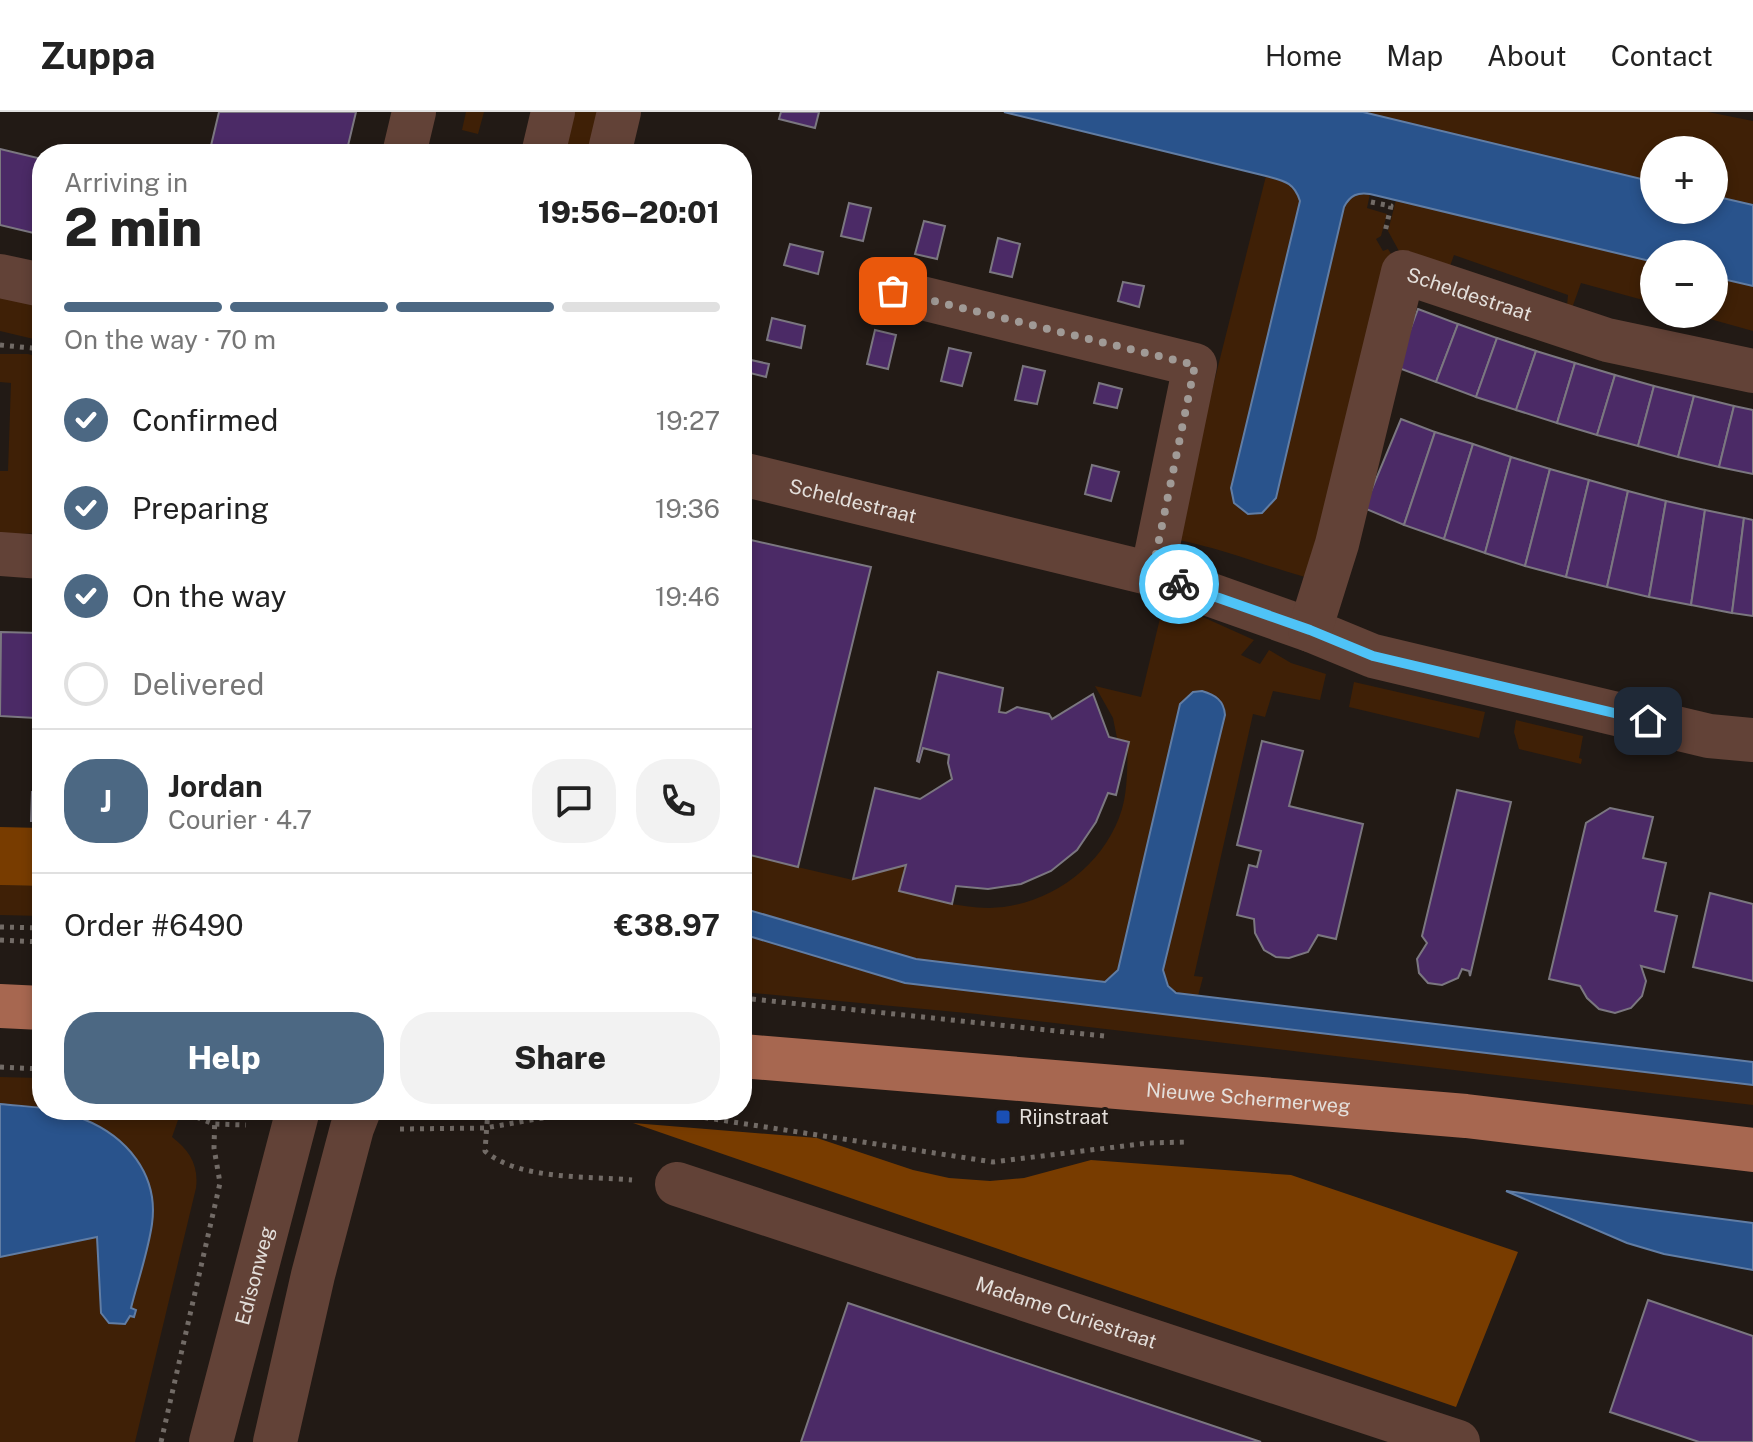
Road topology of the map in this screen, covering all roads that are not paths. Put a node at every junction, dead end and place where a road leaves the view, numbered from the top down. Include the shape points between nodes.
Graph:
1 (414, 112) edge
2 (553, 112) edge
3 (619, 112) edge
4 (406, 144) edge
5 (545, 144) edge
6 (611, 144) edge
7 (0, 276) edge
8 (32, 283) edge
9 (893, 291) dead end
10 (1753, 371) edge
11 (752, 476) edge
12 (0, 554) edge
13 (32, 556) edge
14 (1152, 574) junction
15 (1310, 630) junction
16 (1753, 740) edge
17 (0, 1006) edge
18 (32, 1008) edge
19 (752, 1057) edge
20 (295, 1120) edge
21 (355, 1120) edge
22 (1753, 1150) edge
23 (677, 1184) road end
24 (211, 1442) edge
25 (275, 1442) edge
26 (1458, 1442) edge

1 - 4 street
2 - 5 street
3 - 6 street
7 - 8 street
9 - 14 street via 1195,365
10 - 15 street, Scheldestraat via 1607,340 1403,272 1337,544
11 - 14 street, Scheldestraat
12 - 13 street
14 - 15 street, Scheldestraat
15 - 16 street, Scheldestraat via 1373,656 1709,736
17 - 18 main road
19 - 22 main road, Nieuwe Schermerweg via 1466,1116
20 - 24 street, Edisonweg
21 - 25 street
23 - 26 street, Madame Curiestraat

